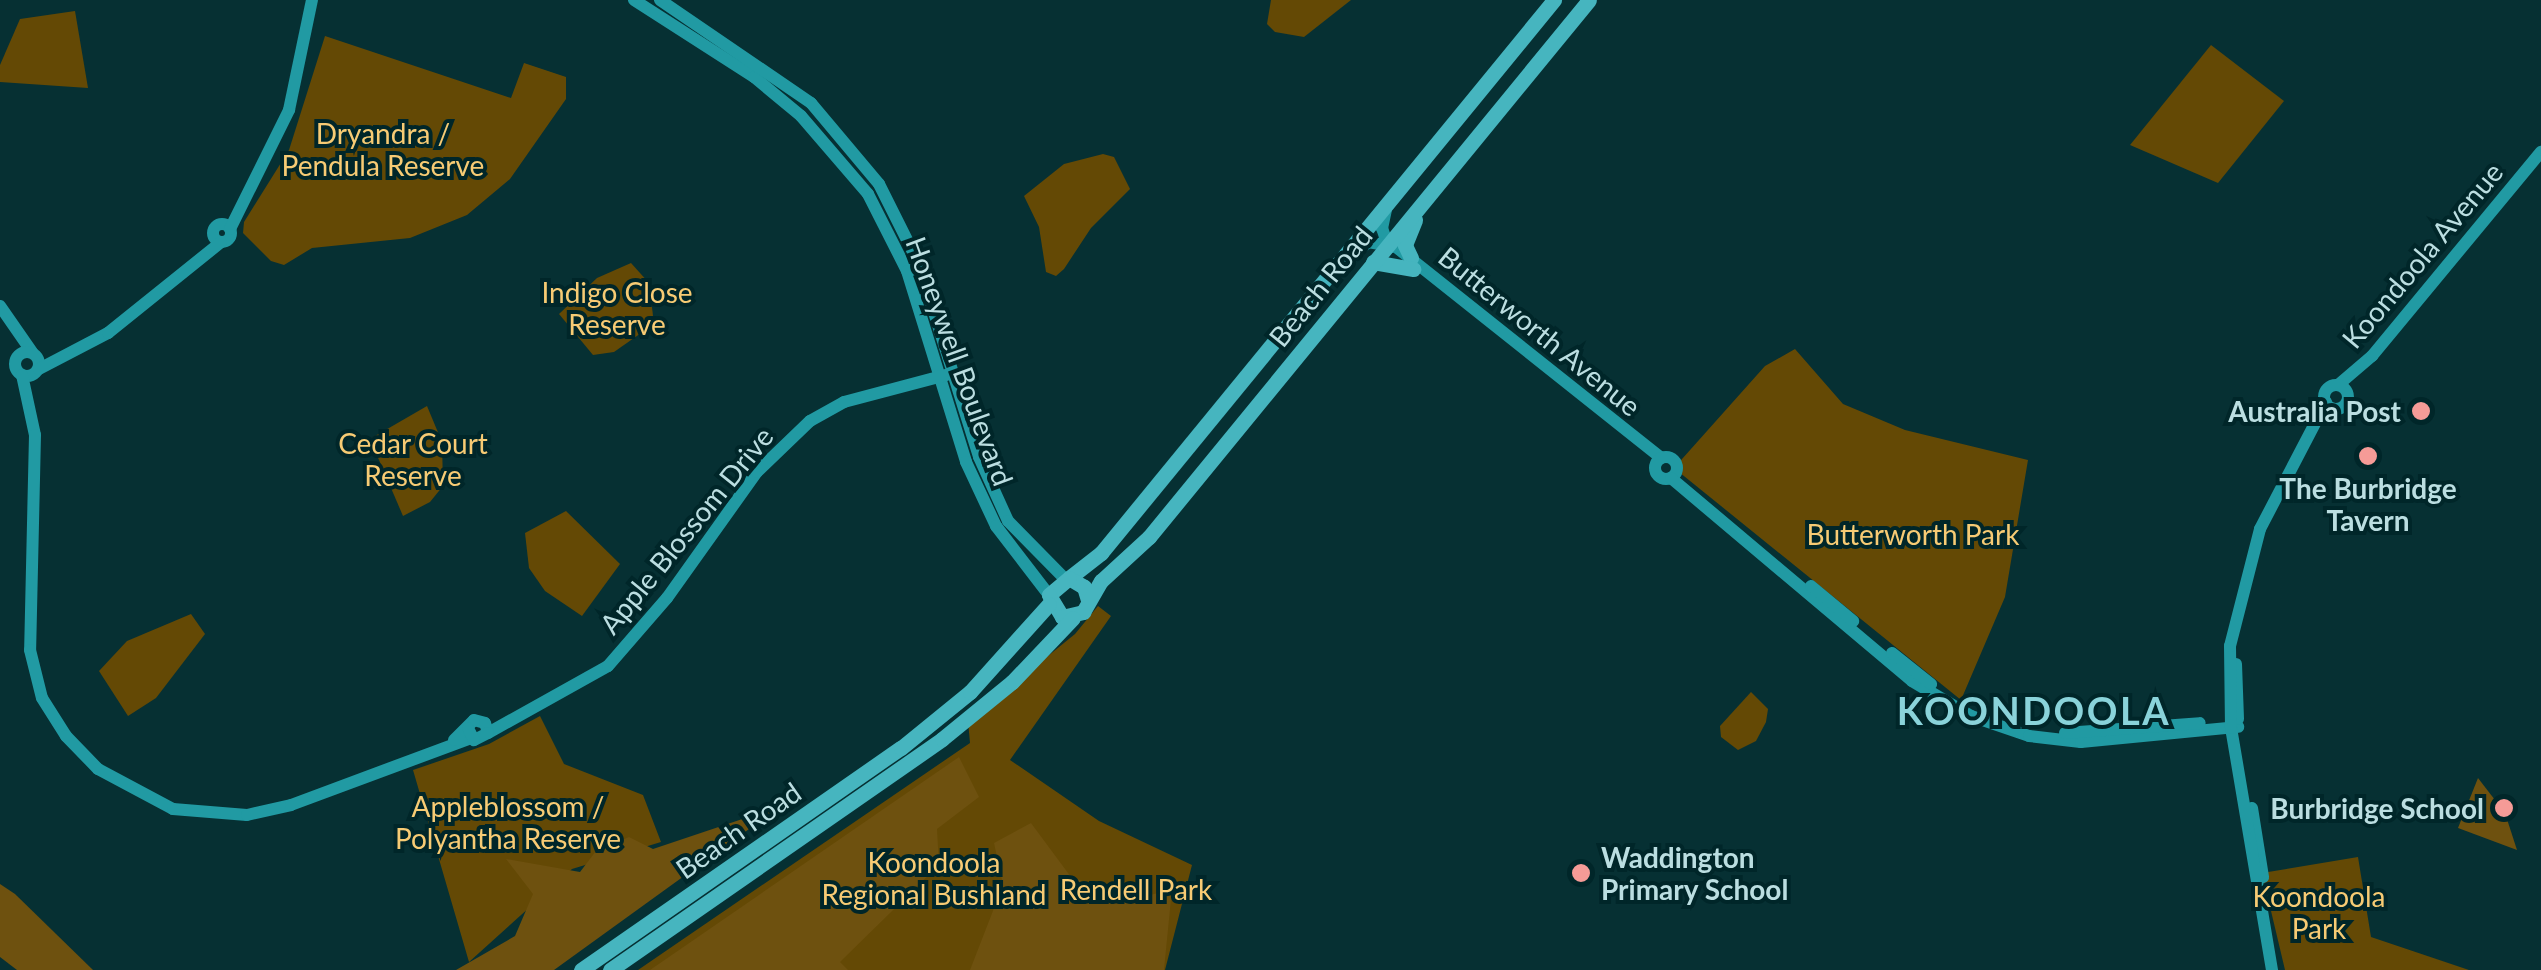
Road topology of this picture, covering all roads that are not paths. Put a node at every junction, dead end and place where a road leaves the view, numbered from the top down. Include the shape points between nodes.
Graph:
1 (312, 0) edge
2 (634, 0) edge
3 (1589, 0) edge
4 (655, 3) edge
5 (1550, 4) edge
6 (1570, 23) junction
7 (2541, 152) edge
8 (2541, 162) edge
9 (1425, 198) junction
10 (1388, 203) junction
11 (1387, 245) junction
12 (1372, 262) junction
13 (1412, 264) junction
14 (1327, 278) junction
15 (0, 306) edge
16 (17, 340) junction
17 (33, 353) junction
18 (56, 357) junction
19 (16, 358) junction
20 (951, 368) junction
21 (32, 372) junction
22 (937, 373) junction
23 (2342, 388) junction
24 (994, 491) junction
25 (1004, 538) junction
26 (1066, 578) junction
27 (1049, 600) junction
28 (1088, 600) junction
29 (1073, 618) junction
30 (2234, 723) junction
31 (581, 970) edge
32 (610, 970) edge
33 (2276, 970) edge

1 - 18 street via 290,110 246,199 193,261 108,333
2 - 4 street, Honeywell Boulevard
3 - 6 main road, Beach Road
4 - 20 street, Honeywell Boulevard via 764,66 848,143 879,184 919,264
4 - 22 street, Honeywell Boulevard via 754,77 836,153 868,194 907,271
5 - 6 main road via 1549,22
5 - 10 main road, Beach Road
6 - 9 main road, Beach Road
7 - 23 street, Koondoola Avenue
8 - 23 street, Koondoola Avenue
9 - 11 main road, Beach Road
9 - 13 main road via 1406,244
10 - 11 street
10 - 14 main road, Beach Road
11 - 12 main road, Beach Road
11 - 13 street, Butterworth Avenue
11 - 14 street via 1368,242
12 - 13 main road
12 - 28 main road, Beach Road via 1149,537
13 - 30 street, Butterworth Avenue via 1658,462 1674,460 1674,474 1912,681 1971,716 2030,736 2082,742
14 - 26 main road, Beach Road via 1101,553
15 - 16 street
16 - 17 street
16 - 19 street
17 - 18 street
17 - 19 street
17 - 21 street
18 - 21 street
19 - 21 street
20 - 22 street, Apple Blossom Drive
20 - 24 street, Honeywell Boulevard
21 - 22 street, Apple Blossom Drive via 30,650 42,698 98,769 173,809 248,815 291,805 453,742 470,733 474,720 486,728 579,687 608,666 658,609 758,472 810,421 844,402
22 - 25 street, Honeywell Boulevard via 966,462
23 - 30 street via 2346,402 2330,405 2296,468 2246,590
24 - 25 street
24 - 26 street, Honeywell Boulevard via 1025,544
25 - 27 street, Honeywell Boulevard
26 - 27 main road, Beach Road
26 - 28 main road via 1084,587
27 - 29 main road
27 - 31 main road, Beach Road via 970,692 901,748
28 - 29 main road, Beach Road
29 - 32 main road, Beach Road via 966,721
30 - 33 street

